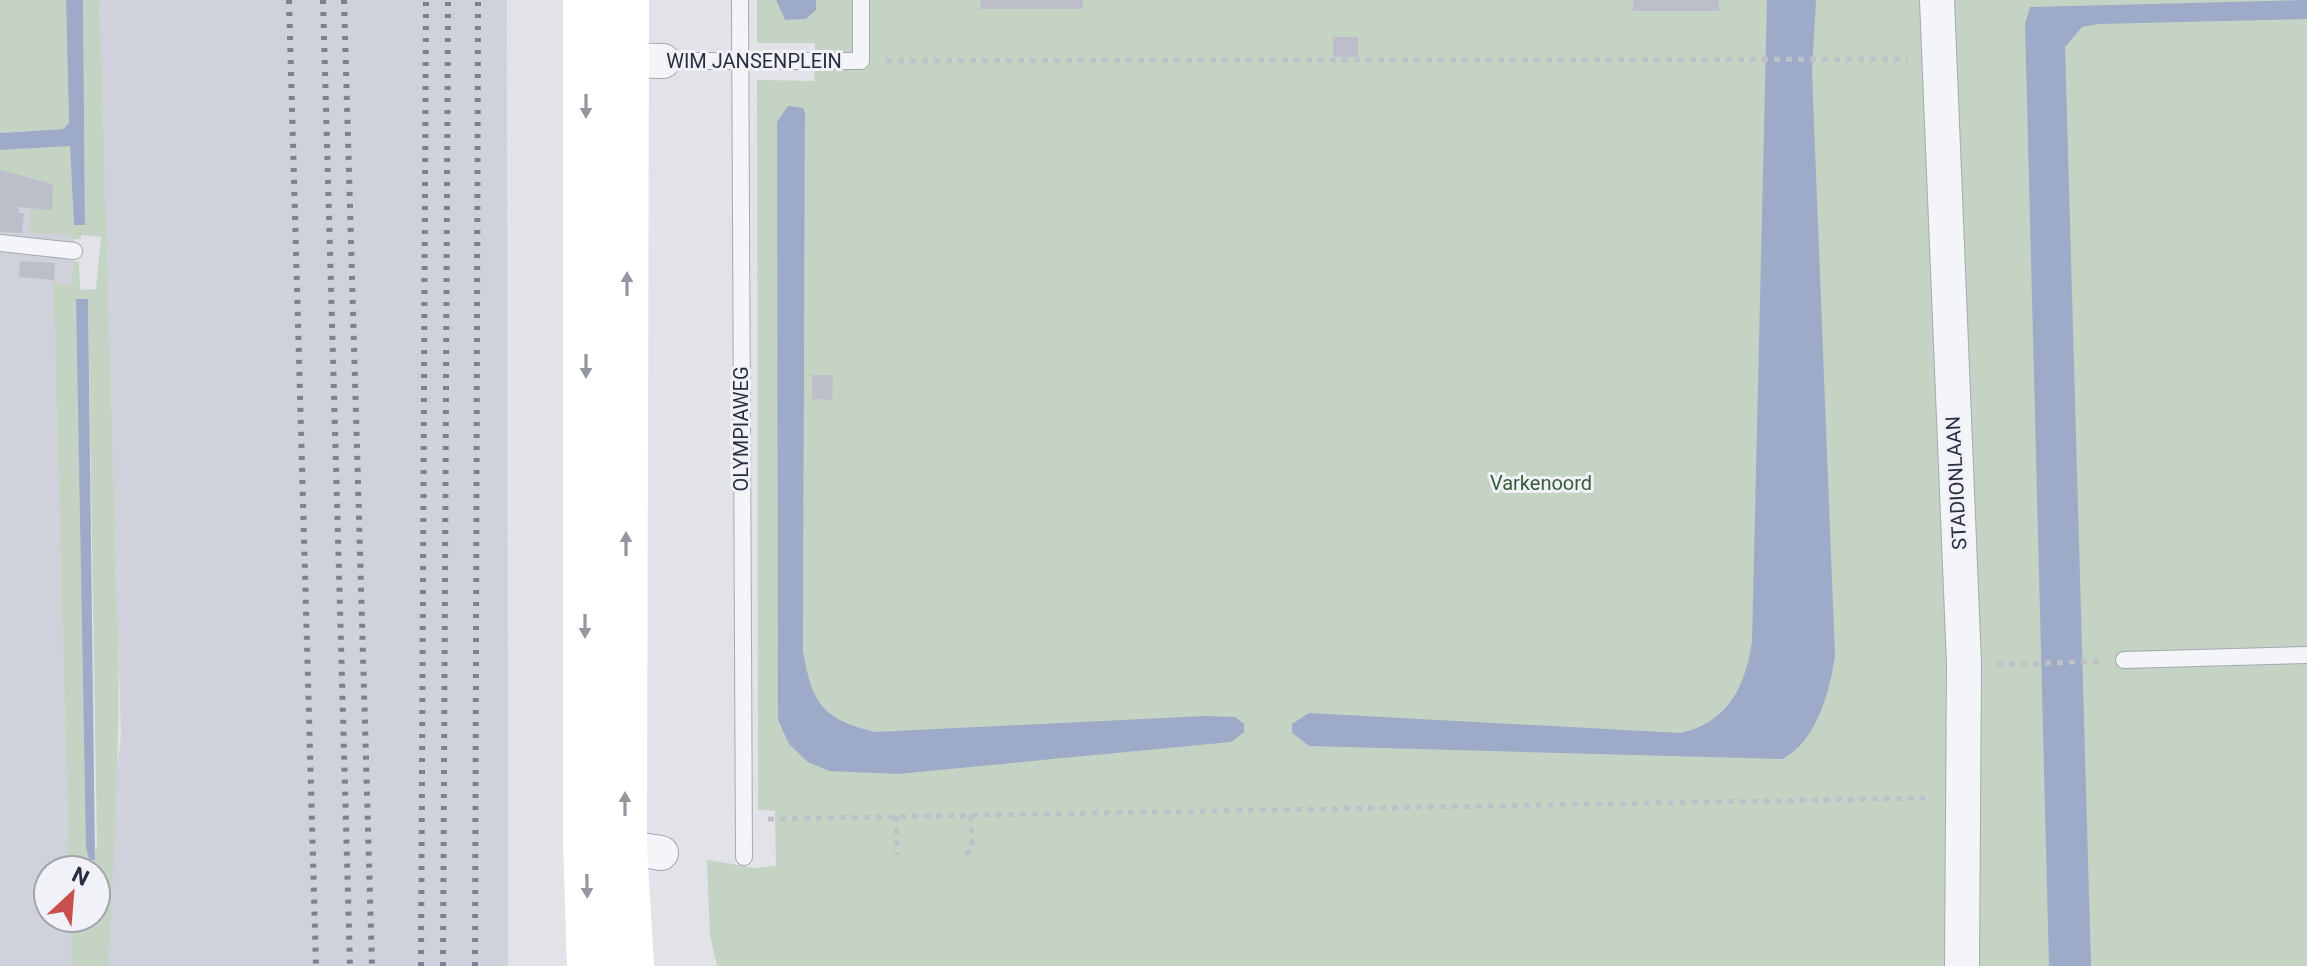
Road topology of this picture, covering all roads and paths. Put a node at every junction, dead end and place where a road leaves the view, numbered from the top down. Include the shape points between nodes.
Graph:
1 (585, 0) edge
2 (627, 0) edge
3 (740, 0) edge
4 (861, 0) edge
5 (1937, 0) edge
6 (1937, 59) junction
7 (625, 60) junction
8 (740, 61) junction
9 (861, 61) junction
10 (0, 243) edge
11 (74, 251) dead end
12 (2307, 655) edge
13 (2116, 660) joint
14 (2013, 665) dead end
15 (1963, 796) junction
16 (971, 815) junction
17 (896, 816) junction
18 (742, 819) junction
19 (624, 847) junction
20 (897, 855) dead end
21 (966, 855) dead end
22 (744, 857) dead end
23 (589, 966) edge
24 (632, 966) edge
25 (1962, 966) edge

1 - 7 main road
2 - 7 main road
3 - 8 lane, OLYMPIAWEG
4 - 9 lane, WIM JANSENPLEIN
5 - 6 street, STADIONLAAN
6 - 9 path
6 - 15 street, STADIONLAAN via 1964,664
7 - 8 lane, WIM JANSENPLEIN
7 - 19 main road
8 - 9 lane, WIM JANSENPLEIN
8 - 18 lane, OLYMPIAWEG
10 - 11 lane
12 - 13 lane
13 - 14 path
15 - 16 path
15 - 25 street, STADIONLAAN
16 - 17 path
16 - 21 path via 972,848
17 - 18 path
17 - 20 path
18 - 22 lane, OLYMPIAWEG
19 -> 23 main road
19 - 24 main road

